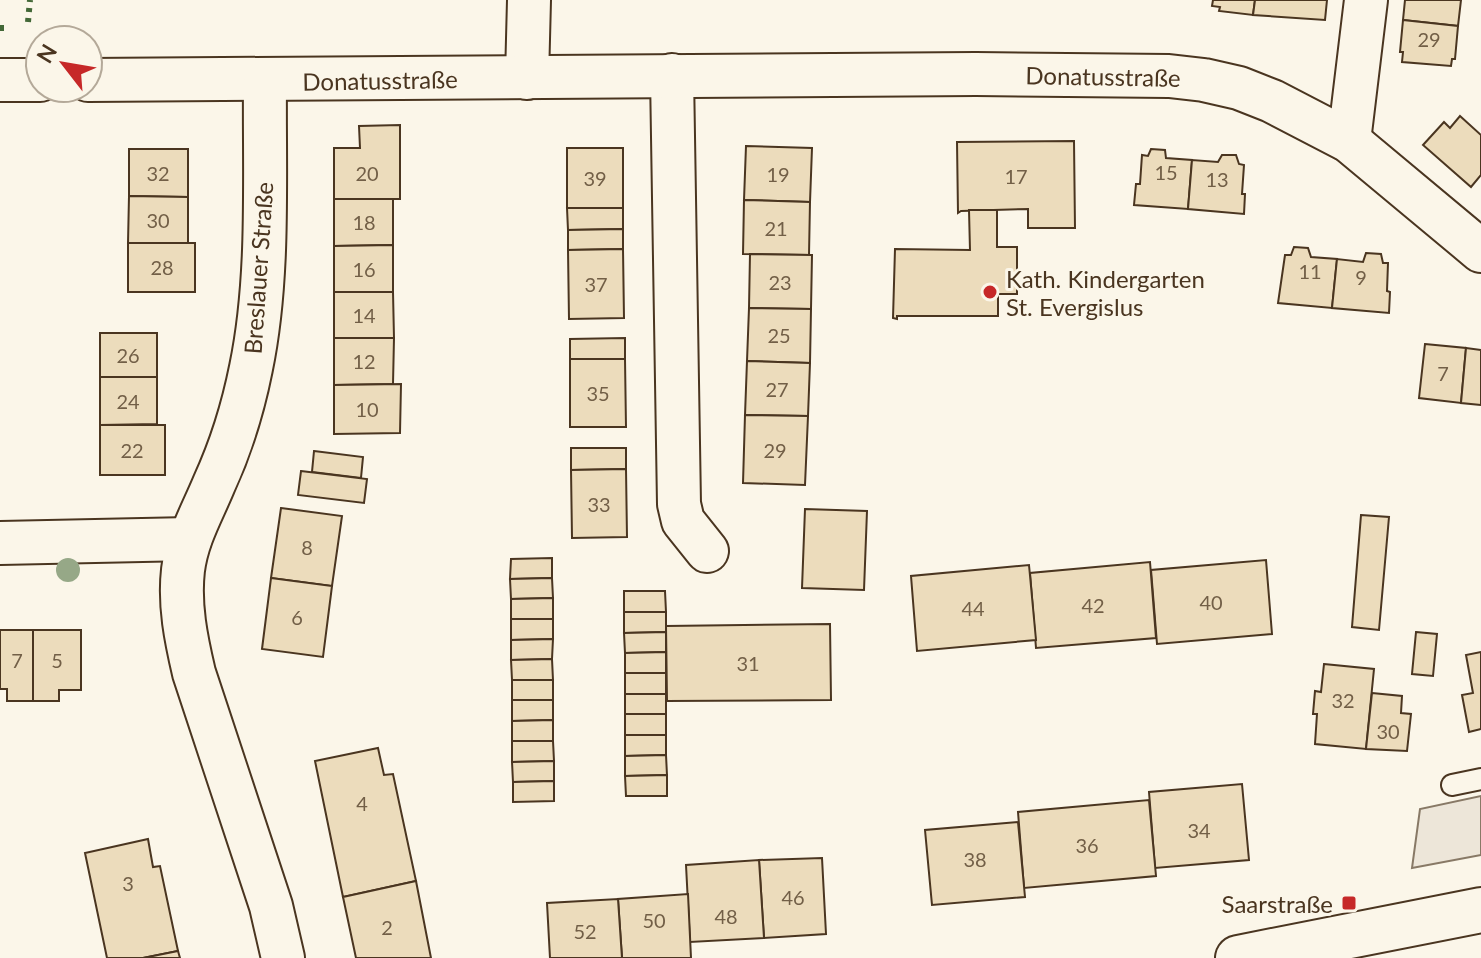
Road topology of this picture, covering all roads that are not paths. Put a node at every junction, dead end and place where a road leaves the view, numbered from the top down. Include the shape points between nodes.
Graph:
1 (529, 0) edge
2 (1366, 0) edge
3 (672, 75) junction
4 (527, 78) junction
5 (0, 80) edge
6 (24, 80) edge
7 (104, 80) edge
8 (265, 81) junction
9 (1350, 133) junction
10 (1481, 251) edge
11 (190, 539) junction
12 (0, 543) edge
13 (707, 551) dead end
14 (1481, 779) edge
15 (1452, 785) dead end
16 (1481, 910) edge
17 (283, 958) edge
18 (1238, 958) edge

1 - 4 street
2 - 9 street
3 - 4 street, Donatusstraße
3 - 9 street, Donatusstraße via 1169,76 1239,88
3 - 13 street via 679,504 683,521
4 - 8 street, Donatusstraße
5 - 6 street
7 - 8 street, Donatusstraße
8 - 11 street, Breslauer Straße via 262,267 251,366 229,447
9 - 10 street, Donatusstraße
11 - 12 street
11 - 17 street, Breslauer Straße via 183,570 185,634
14 - 15 lane
16 - 18 main road

